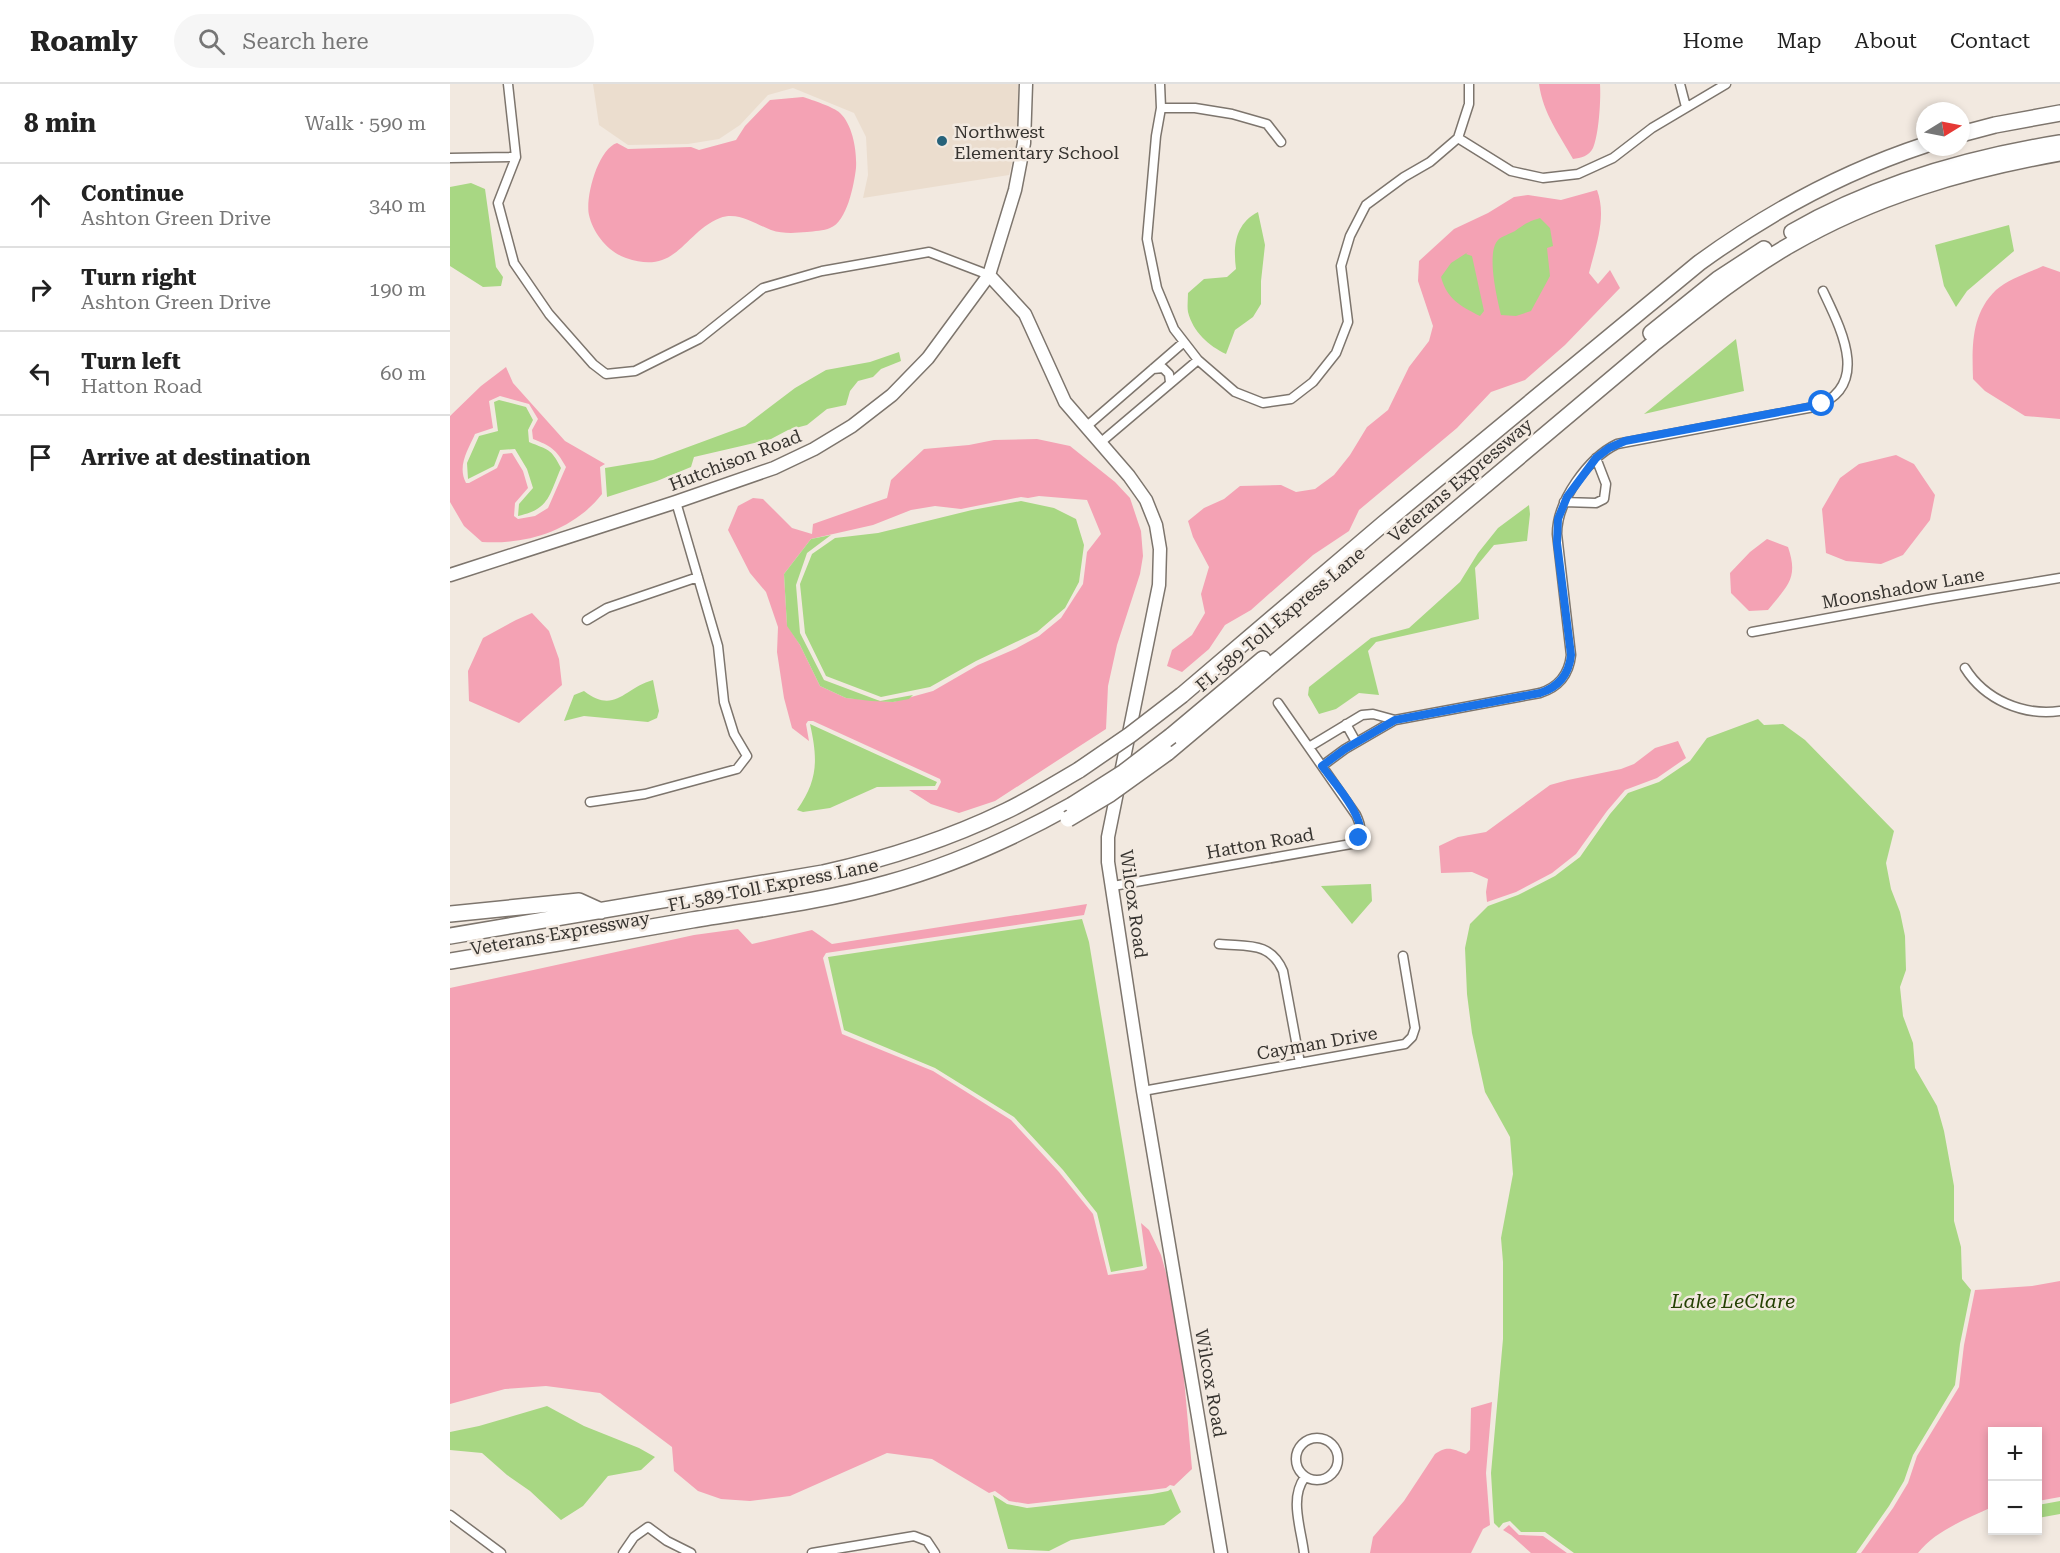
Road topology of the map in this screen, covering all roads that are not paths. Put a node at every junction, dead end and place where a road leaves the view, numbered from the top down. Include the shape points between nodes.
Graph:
1 (508, 84) edge
2 (1026, 84) edge
3 (1160, 84) edge
4 (1469, 84) edge
5 (1680, 84) edge
6 (1726, 84) edge
7 (1686, 107) junction
8 (1161, 108) junction
9 (2060, 113) edge
10 (1970, 132) edge
11 (1458, 138) junction
12 (1281, 142) dead end
13 (2060, 143) edge
14 (1916, 148) edge
15 (2060, 153) edge
16 (516, 157) junction
17 (450, 158) edge
18 (989, 275) junction
19 (1823, 291) dead end
20 (1184, 342) junction
21 (1198, 360) junction
22 (1153, 369) junction
23 (1170, 382) junction
24 (1087, 426) junction
25 (1100, 442) junction
26 (1596, 458) junction
27 (676, 502) junction
28 (1564, 502) junction
29 (450, 574) edge
30 (698, 577) junction
31 (2060, 578) edge
32 (586, 620) dead end
33 (1752, 632) dead end
34 (1965, 668) dead end
35 (1278, 703) dead end
36 (2060, 711) edge
37 (1395, 720) junction
38 (1346, 724) junction
39 (1356, 742) junction
40 (1309, 747) junction
41 (1322, 766) junction
42 (590, 802) dead end
43 (1070, 812) junction
44 (1113, 886) junction
45 (601, 911) junction
46 (450, 914) edge
47 (450, 936) edge
48 (1219, 944) dead end
49 (1403, 956) dead end
50 (450, 961) edge
51 (450, 971) edge
52 (1300, 1063) junction
53 (1143, 1091) junction
54 (1305, 1477) junction
55 (450, 1515) edge
56 (500, 1553) edge
57 (623, 1553) edge
58 (691, 1553) edge
59 (812, 1553) edge
60 (935, 1553) edge
61 (1221, 1553) edge
62 (1305, 1553) edge

1 - 16 street
2 - 18 street, Hutchison Road via 1024,143 1015,190
3 - 8 street
4 - 11 street via 1469,104
5 - 7 street
6 - 7 street
7 - 11 street via 1613,158 1578,174 1543,178 1511,171
8 - 12 street via 1232,114 1267,124
8 - 20 street via 1148,239 1157,288 1174,329
9 - 10 highway
11 - 21 street via 1366,205 1350,236 1341,266 1348,322 1336,353 1313,382 1291,399 1263,403 1235,392
13 - 43 highway, FL 589 Toll Express Lane, bridge via 1978,158 1873,192 1812,221 1726,273 1171,736
14 - 45 highway, Veterans Expressway, bridge via 1806,194 1715,251 1182,695 1079,770 966,829 878,860
15 - 43 highway, Veterans Expressway, bridge via 1937,180 1817,230 1756,266 1653,344 1167,753 1126,783
16 - 17 street
16 - 18 street via 498,203 514,263 549,314 606,374 635,370 699,339 763,288 822,271 929,252
18 - 24 street, Wilcox Road via 1025,314 1065,402
18 - 27 street, Hutchison Road via 928,358 892,395 852,426 774,468
19 - 26 street via 1841,330 1848,360 1845,383 1830,400 1815,407 1625,441
20 - 21 street
20 - 22 street
21 - 23 street
22 - 23 street via 1163,368
22 - 24 street
23 - 25 street
24 - 25 street, Wilcox Road
25 - 44 street, Wilcox Road via 1146,500 1160,549 1159,585 1108,837
26 - 28 street
26 - 28 street via 1606,484 1604,499
27 - 29 street, Hutchison Road
27 - 30 street
28 - 37 street via 1557,534 1571,655 1565,677 1554,688 1540,693
30 - 32 street via 607,608
30 - 42 street via 718,646 724,702 734,734 747,756 737,769 645,794
31 - 33 street, Moonshadow Lane
34 - 36 street via 1974,683 2020,710
35 - 40 street, Hatton Road
37 - 38 street via 1367,714
37 - 39 street
38 - 39 street
38 - 40 street
39 - 41 street
40 - 41 street, Hatton Road
41 - 44 street, Hatton Road via 1359,822 1358,840
43 - 50 highway, FL 589 Toll Express Lane via 957,860 876,886
43 - 51 highway, Veterans Expressway via 1011,848 962,870 890,893 829,908
44 - 53 street, Wilcox Road
45 - 46 highway via 579,901
45 - 47 highway, Veterans Expressway
48 - 52 street via 1266,948 1278,959
49 - 52 street, Cayman Drive via 1415,1028 1412,1037 1405,1044
52 - 53 street, Cayman Drive
53 - 61 street, Wilcox Road
54 - 54 street via 1319,1480 1336,1468 1338,1454 1324,1438 1311,1438 1299,1446 1295,1459
54 - 62 street via 1296,1496
55 - 56 street
57 - 58 street via 634,1537 648,1527
59 - 60 street via 914,1536 927,1541

